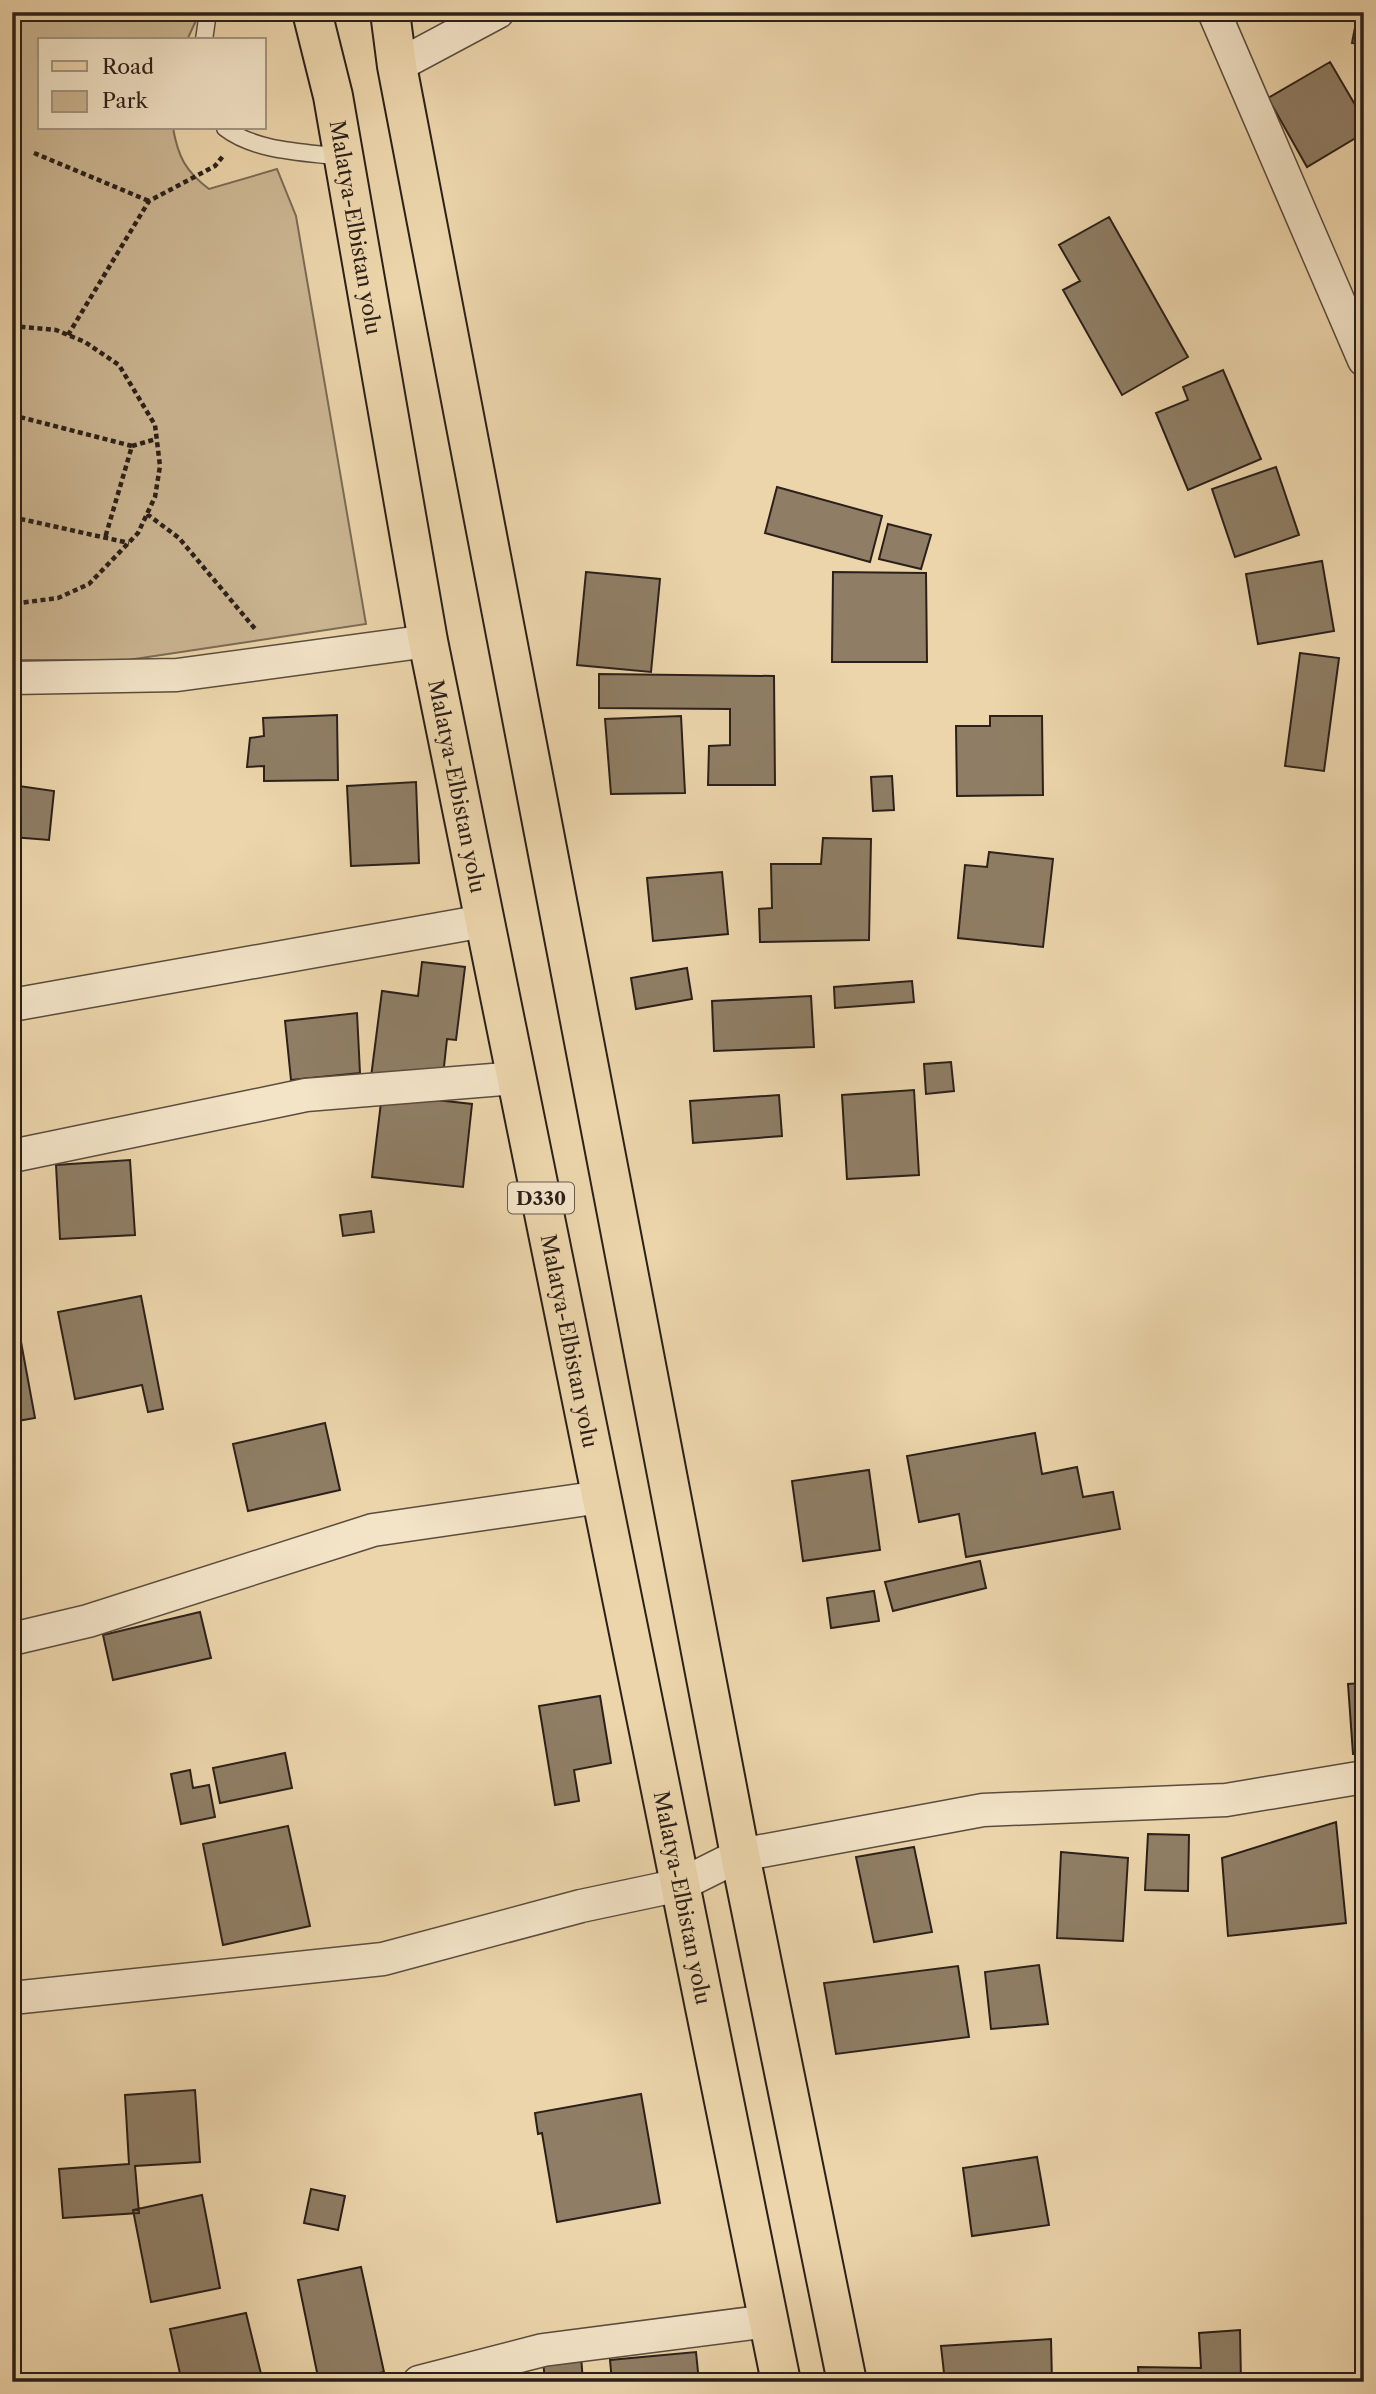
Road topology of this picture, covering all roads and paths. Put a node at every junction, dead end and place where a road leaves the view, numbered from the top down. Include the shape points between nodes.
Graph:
1 (208, 12) edge
2 (312, 12) edge
3 (390, 12) edge
4 (498, 12) edge
5 (1214, 12) edge
6 (204, 38) edge
7 (397, 66) junction
8 (231, 132) edge
9 (34, 153) dead end
10 (344, 157) junction
11 (149, 201) junction
12 (12, 326) edge
13 (68, 335) junction
14 (1364, 359) edge
15 (12, 415) edge
16 (156, 439) junction
17 (132, 446) junction
18 (147, 514) junction
19 (12, 517) edge
20 (106, 538) junction
21 (129, 543) junction
22 (12, 604) edge
23 (428, 641) junction
24 (281, 661) junction
25 (12, 678) edge
26 (484, 921) junction
27 (12, 1005) edge
28 (516, 1078) junction
29 (12, 1156) edge
30 (601, 1497) junction
31 (12, 1639) edge
32 (1364, 1777) edge
33 (740, 1855) junction
34 (680, 1885) junction
35 (12, 1997) edge
36 (768, 2321) junction
37 (419, 2382) edge
38 (781, 2382) edge
39 (847, 2382) edge

1 - 6 lane
2 - 10 main road, Malatya-Elbistan yolu / D330
3 - 7 main road
4 - 7 street
5 - 14 street
7 - 33 main road
8 - 10 lane via 276,147
8 - 11 path via 215,166
9 - 11 path
10 - 23 main road, Malatya-Elbistan yolu / D330
11 - 13 path
12 - 13 path
13 - 16 path via 118,365 155,425
15 - 17 path
16 - 17 path
16 - 18 path via 160,466
17 - 20 path
18 - 21 path
18 - 24 path via 179,538
19 - 20 path
20 - 21 path
21 - 22 path via 89,584 58,598
23 - 24 street
23 - 26 main road, Malatya-Elbistan yolu / D330
24 - 25 street via 177,675
26 - 27 street
26 - 28 main road, Malatya-Elbistan yolu / D330
28 - 29 street via 306,1095
28 - 30 main road, Malatya-Elbistan yolu / D330
30 - 31 street via 373,1530 88,1621
30 - 34 main road, Malatya-Elbistan yolu / D330
32 - 33 street via 1226,1800 983,1810
33 - 34 street
33 - 39 main road
34 - 35 street via 581,1906 383,1959
34 - 36 main road, Malatya-Elbistan yolu / D330
36 - 37 street via 544,2350
36 - 38 main road, Malatya-Elbistan yolu / D330

